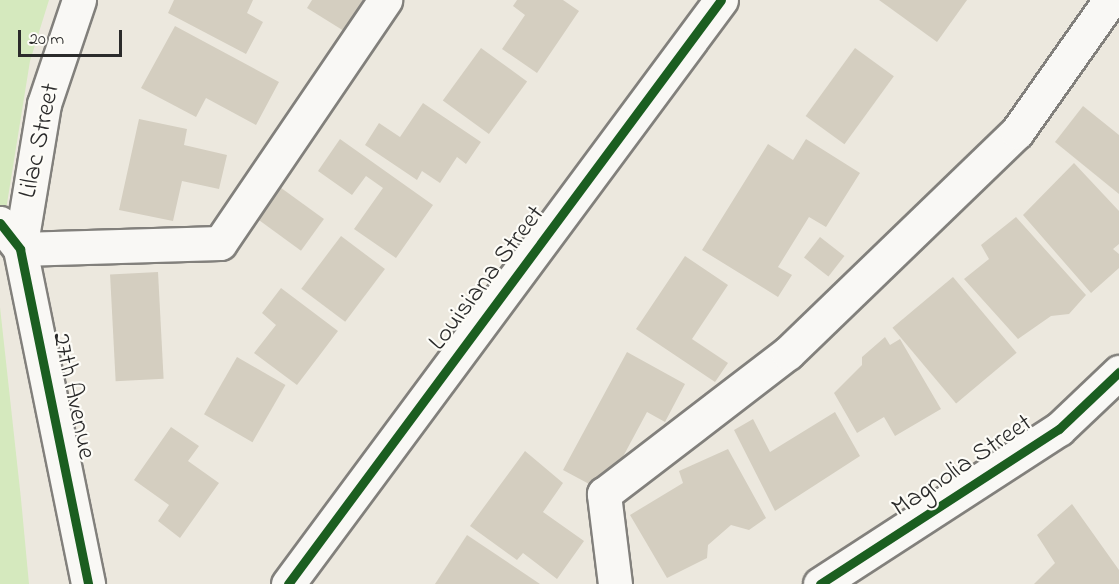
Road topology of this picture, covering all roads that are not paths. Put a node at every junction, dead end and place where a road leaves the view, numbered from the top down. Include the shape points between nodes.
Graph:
1 (79, 0) edge
2 (385, 0) edge
3 (721, 0) edge
4 (1110, 0) edge
5 (0, 222) edge
6 (20, 249) junction
7 (1119, 372) edge
8 (88, 584) edge
9 (288, 584) edge
10 (615, 584) edge
11 (820, 584) edge

1 - 6 street, Lilac Street via 44,104
2 - 6 street via 220,243
3 - 9 street, Louisiana Street
4 - 10 street via 1017,132 788,352 603,494
5 - 6 street, 27th Avenue
6 - 8 street, 27th Avenue
7 - 11 street, Magnolia Street via 1059,429

